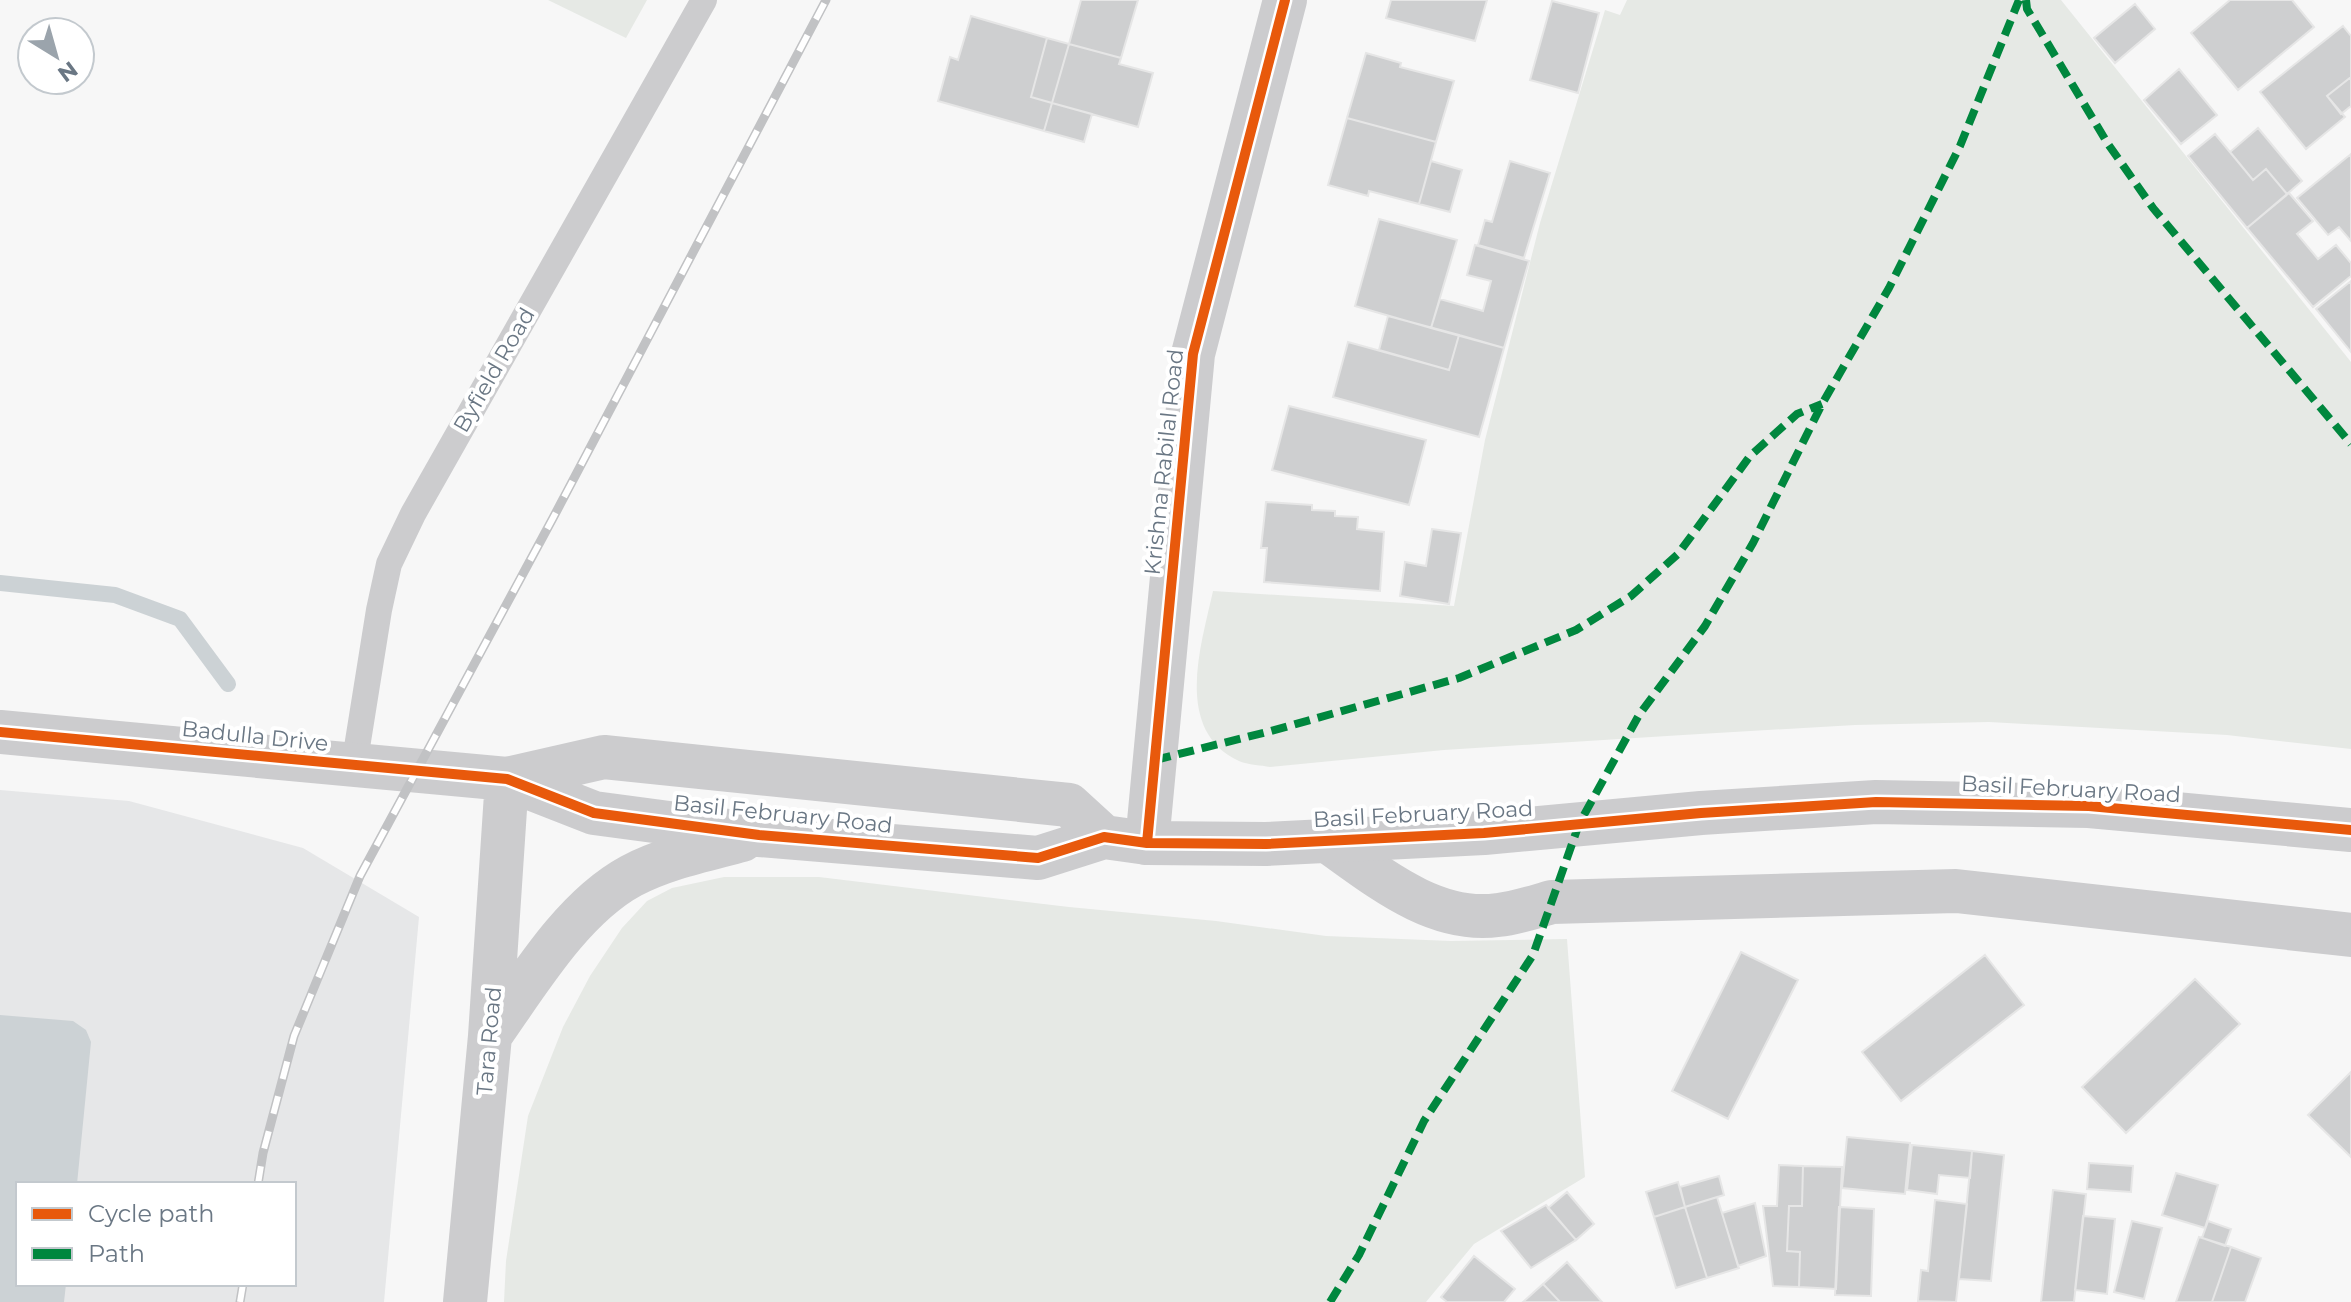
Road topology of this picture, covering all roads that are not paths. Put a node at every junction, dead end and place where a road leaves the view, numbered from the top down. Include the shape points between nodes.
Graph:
1 (704, 0) edge
2 (1285, 0) edge
3 (0, 732) edge
4 (354, 766) junction
5 (507, 779) junction
6 (2351, 830) edge
7 (759, 835) junction
8 (1104, 837) junction
9 (1326, 840) junction
10 (1147, 843) junction
11 (2351, 935) edge
12 (490, 1036) junction
13 (465, 1302) edge

1 - 4 lane, Byfield Road via 389,564
2 - 10 street, Krishna Rabilal Road via 1193,354
3 - 4 street, Badulla Drive
4 - 5 street, Badulla Drive
5 - 7 street, Basil February Road via 594,813
5 - 8 street, Basil February Road via 604,757 1069,805
5 - 12 street, Tara Road
6 - 9 street, Basil February Road via 2089,806 1876,802
7 - 8 street, Basil February Road via 1038,858
7 - 12 street via 628,878 585,911
8 - 10 street, Basil February Road
9 - 10 street, Basil February Road
9 - 11 street via 1422,903 1461,913 1496,916 1552,902 1956,891
12 - 13 street, Tara Road

